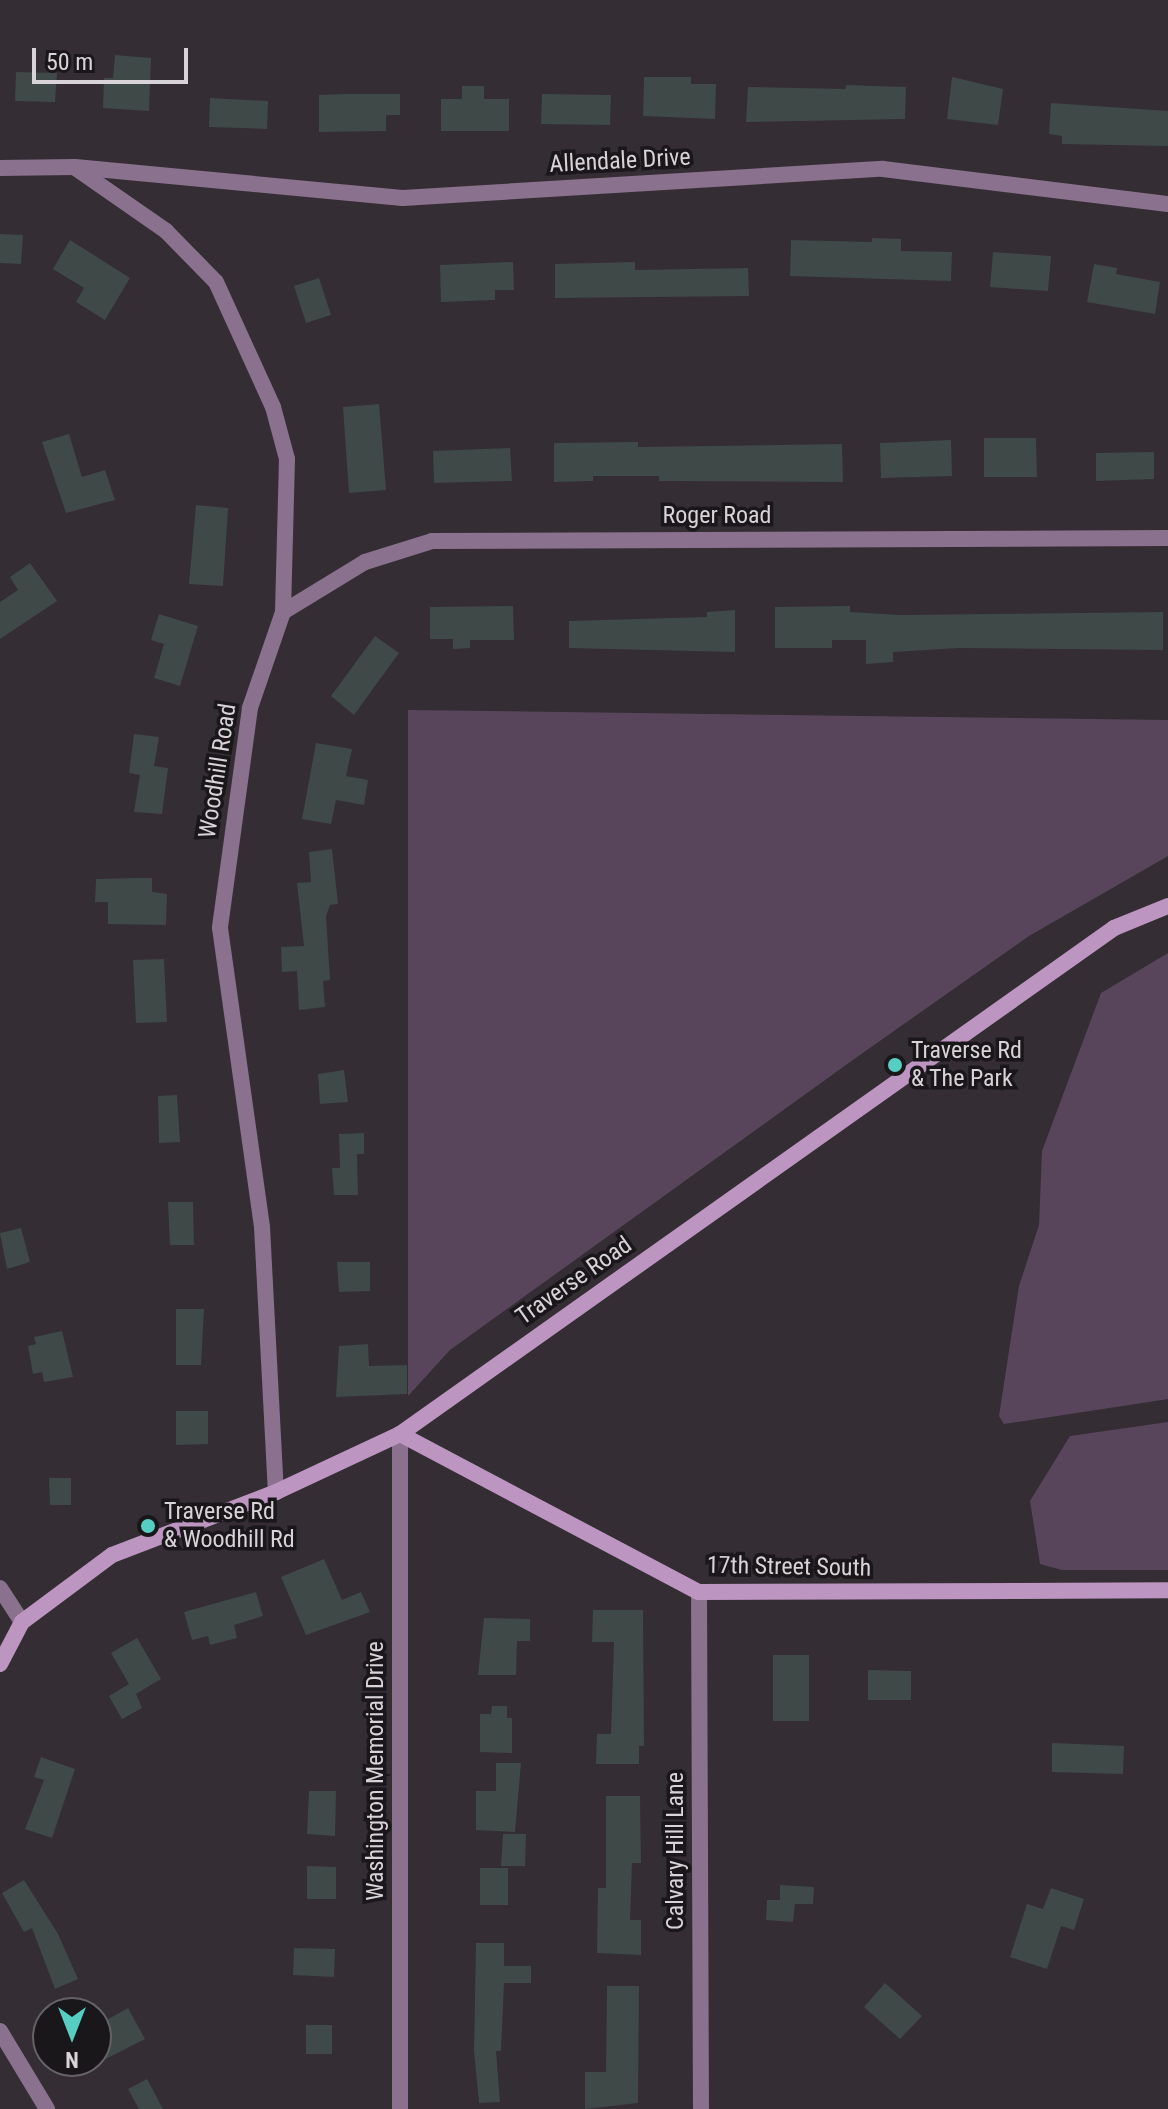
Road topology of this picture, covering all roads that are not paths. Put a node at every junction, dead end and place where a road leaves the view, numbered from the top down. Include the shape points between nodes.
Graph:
1 (74, 167) junction
2 (0, 168) edge
3 (1168, 204) edge
4 (1168, 538) edge
5 (283, 612) junction
6 (1168, 906) edge
7 (400, 1434) junction
8 (276, 1492) junction
9 (0, 1588) edge
10 (1168, 1590) edge
11 (699, 1592) junction
12 (22, 1622) junction
13 (0, 1664) edge
14 (0, 2031) edge
15 (47, 2109) edge
16 (400, 2109) edge
17 (701, 2109) edge

1 - 2 street
1 - 3 street, Allendale Drive via 403,198 883,169
1 - 5 street, Woodhill Road via 166,231 216,282 273,407 287,459
4 - 5 street, Roger Road via 432,541 365,562
5 - 8 street, Woodhill Road via 250,708 220,928 262,1227
6 - 7 street, Traverse Road via 1114,928
7 - 8 street, Traverse Road
7 - 11 street, 17th Street South
7 - 16 street, Washington Memorial Drive
8 - 12 street, Traverse Road via 112,1555
9 - 12 street
10 - 11 street, 17th Street South
11 - 17 street, Calvary Hill Lane
12 - 13 street, Traverse Road
14 - 15 street

